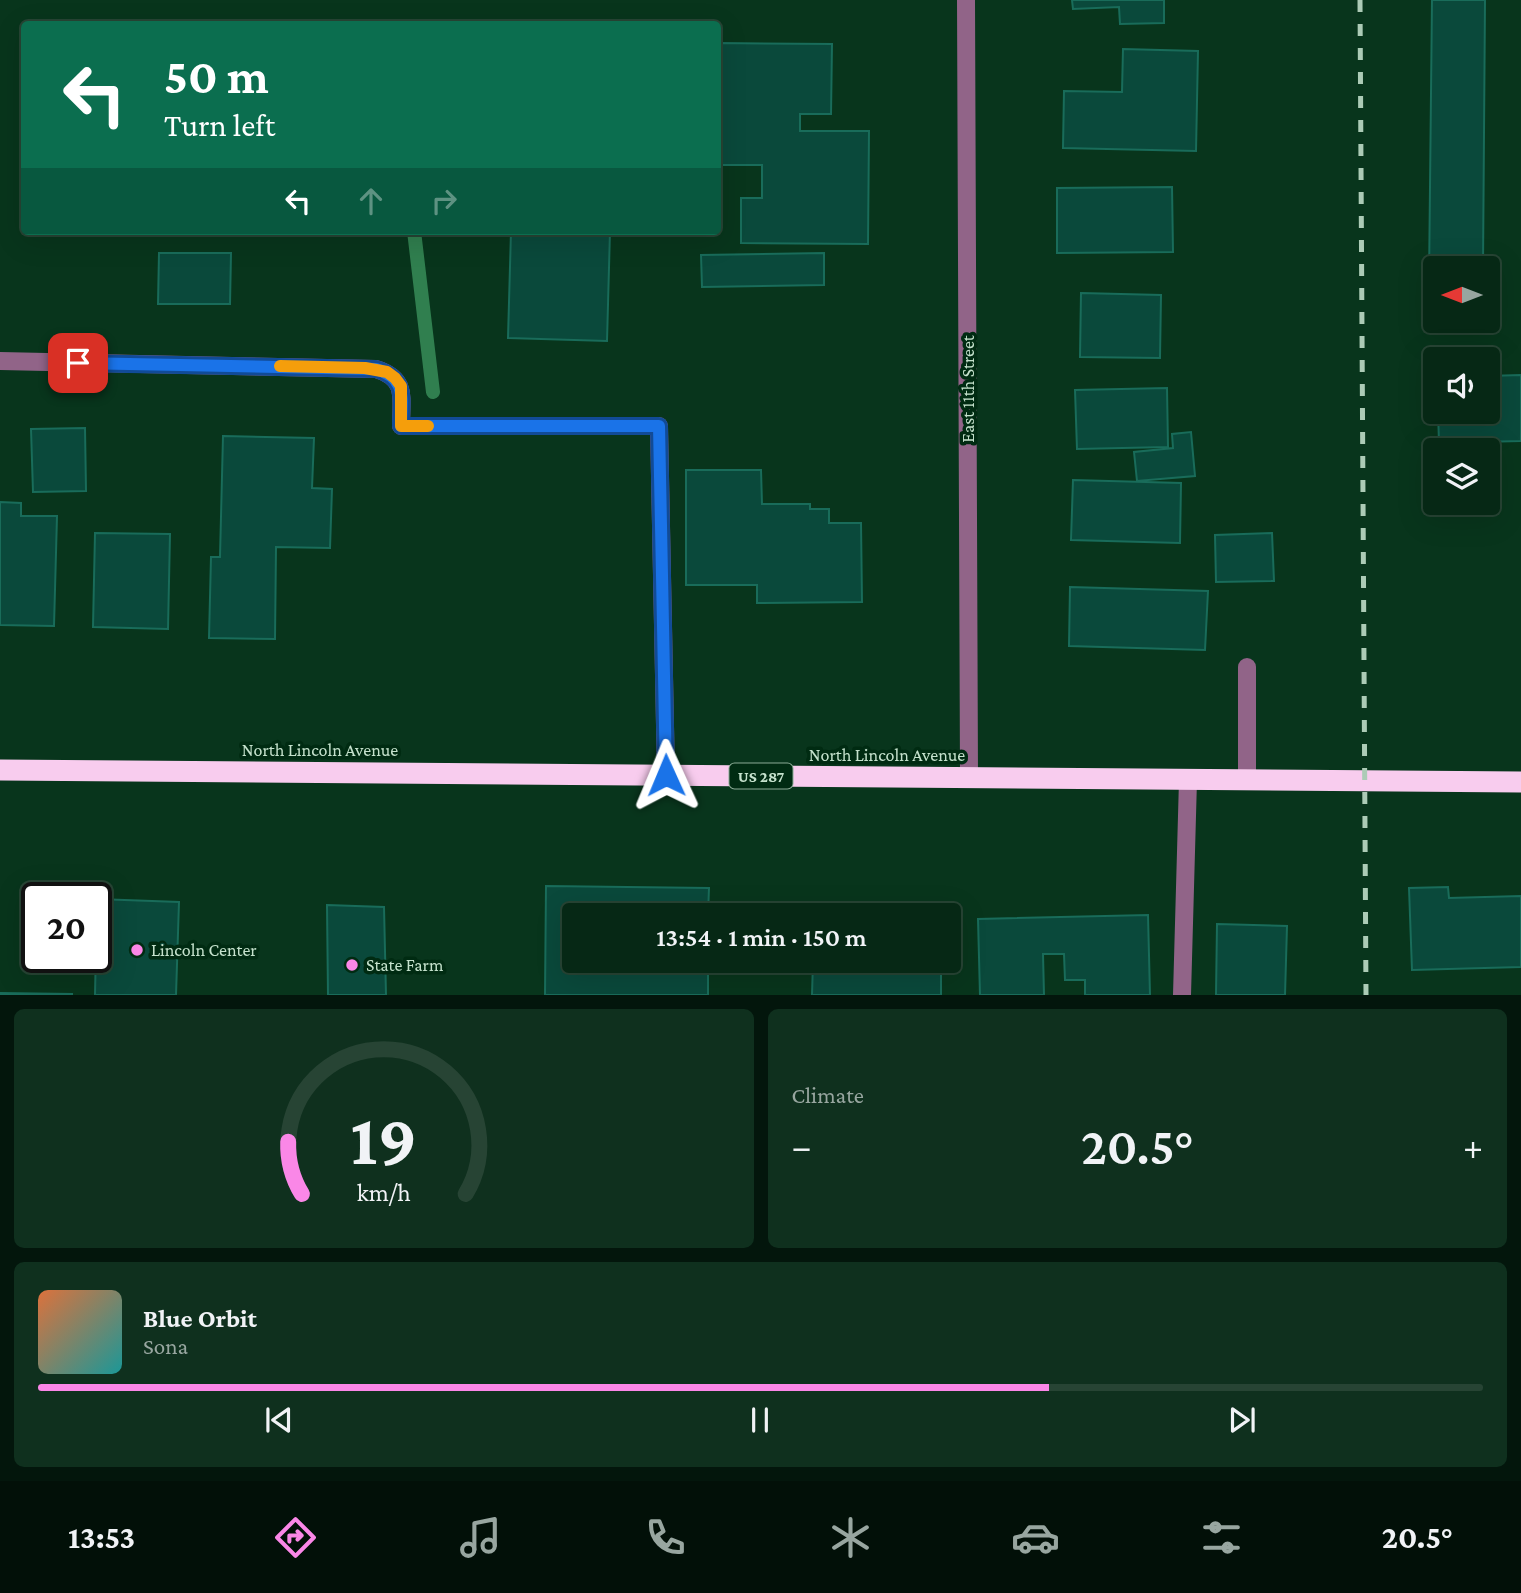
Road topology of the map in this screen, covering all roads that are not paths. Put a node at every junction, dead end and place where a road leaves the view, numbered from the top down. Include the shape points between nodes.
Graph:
1 (966, 0) edge
2 (0, 362) edge
3 (1247, 667) dead end
4 (0, 770) edge
5 (666, 775) junction
6 (969, 778) junction
7 (1188, 780) junction
8 (1247, 780) junction
9 (1521, 782) edge
10 (1182, 995) edge

1 - 6 street, East 11th Street
2 - 5 street via 376,369 401,386 401,426 659,426
3 - 8 street
4 - 5 highway, North Lincoln Avenue / US 287
5 - 6 highway, North Lincoln Avenue / US 287
6 - 7 highway, North Lincoln Avenue / US 287
7 - 8 highway, North Lincoln Avenue / US 287
7 - 10 street
8 - 9 highway, North Lincoln Avenue / US 287

